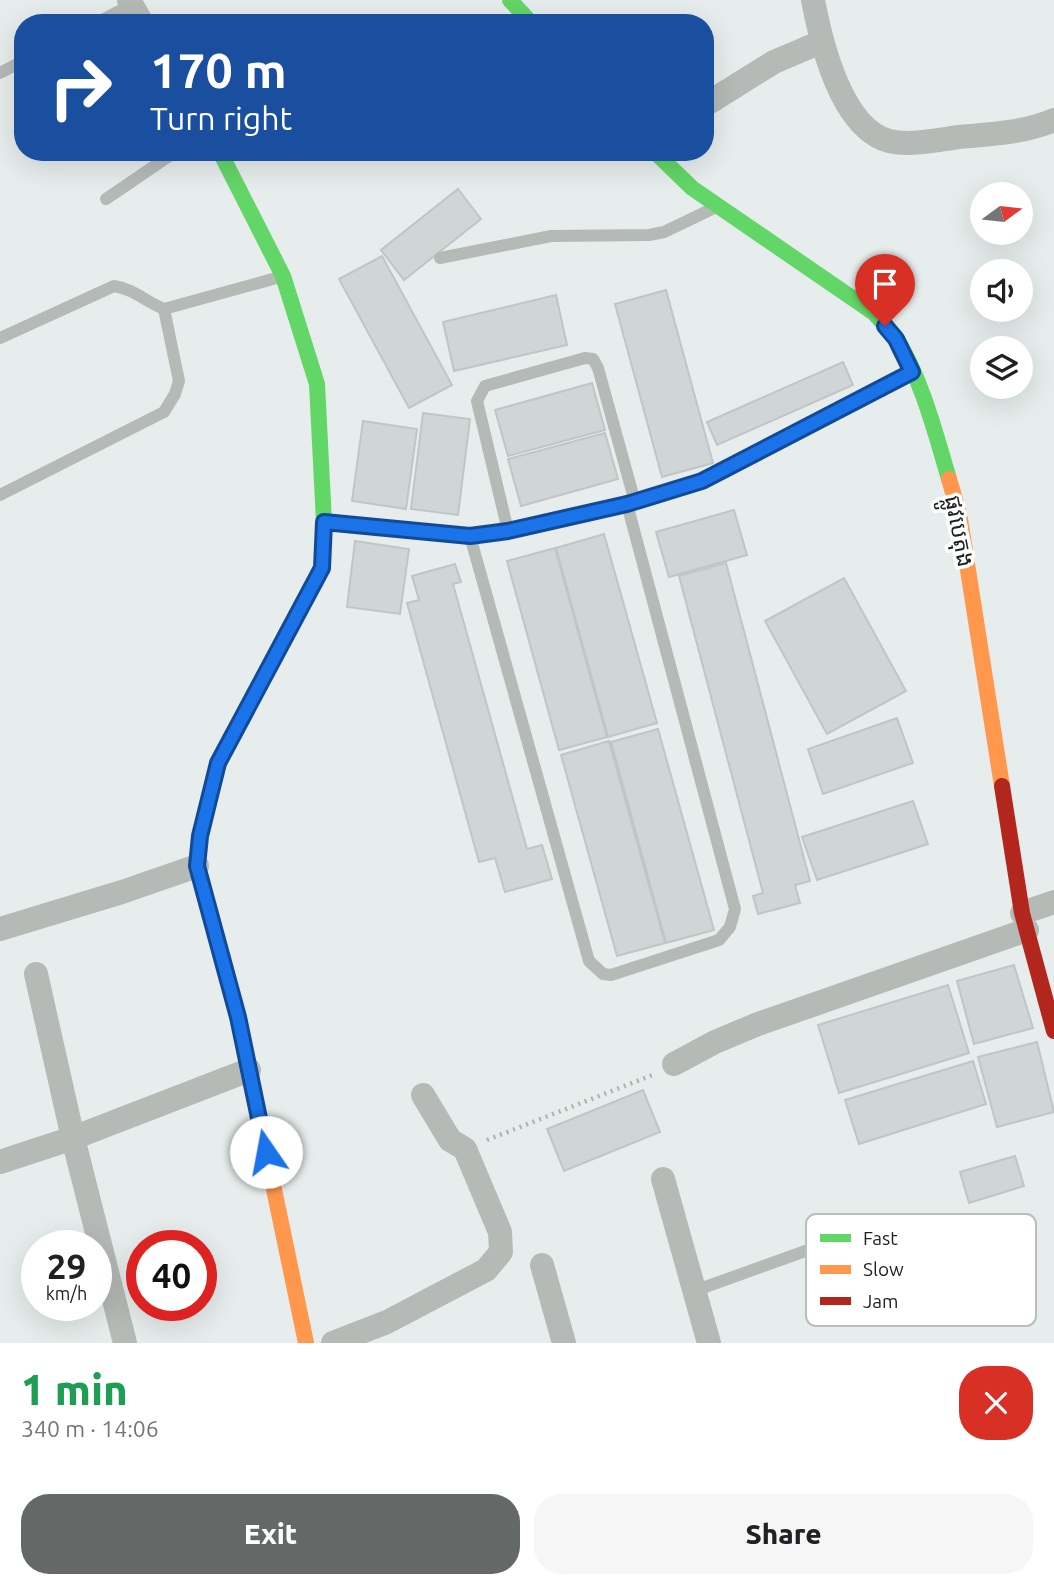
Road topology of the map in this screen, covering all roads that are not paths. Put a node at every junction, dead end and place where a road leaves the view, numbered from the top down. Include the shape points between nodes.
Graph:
1 (510, 0) edge
2 (813, 0) edge
3 (135, 7) edge
4 (118, 14) edge
5 (523, 14) edge
6 (821, 42) junction
7 (714, 99) edge
8 (1054, 120) edge
9 (161, 161) edge
10 (225, 161) edge
11 (664, 161) edge
12 (106, 200) dead end
13 (718, 207) junction
14 (440, 258) dead end
15 (283, 276) junction
16 (164, 309) junction
17 (0, 338) edge
18 (912, 372) junction
19 (0, 495) edge
20 (631, 503) junction
21 (324, 522) junction
22 (508, 531) junction
23 (470, 536) junction
24 (197, 866) junction
25 (1054, 902) edge
26 (1025, 922) junction
27 (0, 929) edge
28 (36, 974) dead end
29 (1054, 1031) edge
30 (674, 1064) road end
31 (249, 1070) junction
32 (423, 1095) dead end
33 (73, 1138) junction
34 (0, 1161) edge
35 (663, 1179) dead end
36 (806, 1251) edge
37 (542, 1265) dead end
38 (694, 1291) junction
39 (125, 1343) edge
40 (306, 1343) edge
41 (333, 1343) edge
42 (564, 1343) edge
43 (709, 1343) edge

1 - 5 street
2 - 6 street
3 - 4 lane
6 - 7 street via 774,62
6 - 8 street via 850,111 868,130 888,141 908,143 1030,130
9 - 12 lane
10 - 15 street
11 - 13 street, ផ្លូវបេតុង
13 - 14 lane via 649,235 551,236
13 - 18 street, ផ្លូវបេតុង via 874,313 896,339
15 - 16 lane
15 - 21 street via 317,384
16 - 17 lane via 127,288 114,286
16 - 19 lane via 179,381 164,412
18 - 20 lane via 702,481
18 - 26 street, ផ្លូវបេតុង via 959,513
20 - 22 lane
20 - 22 lane via 598,368 593,359 585,358 480,391 477,401
20 - 23 lane via 735,909 730,927 719,940 624,973 603,974 589,961
21 - 23 lane
21 - 24 street via 322,568 218,763
22 - 23 lane
24 - 27 street
24 - 31 street
25 - 26 street
26 - 29 street, ផ្លូវបេតុង
26 - 30 street via 758,1024
28 - 33 street
31 - 33 street
31 - 40 street
32 - 41 street via 450,1140 464,1149 500,1233 501,1252 486,1270 387,1322
33 - 34 street
33 - 39 street
35 - 38 street
36 - 38 lane
37 - 42 street
38 - 43 street

